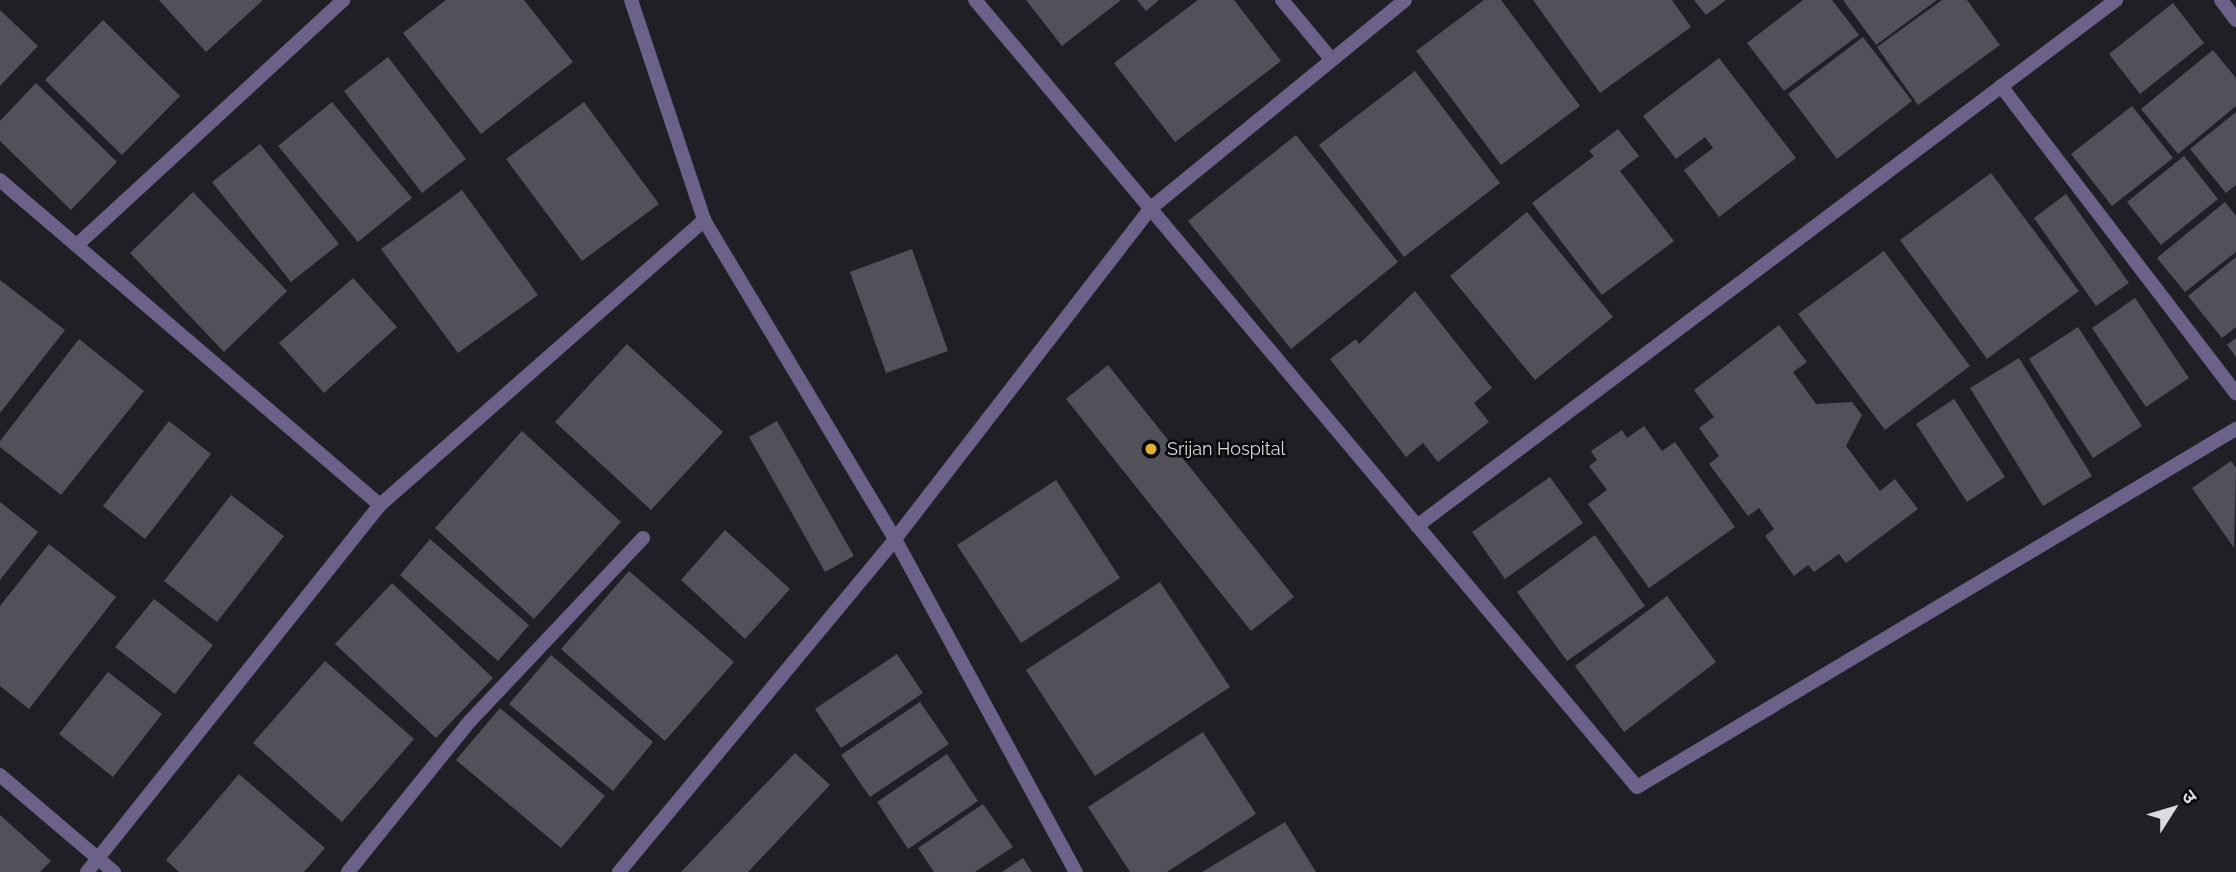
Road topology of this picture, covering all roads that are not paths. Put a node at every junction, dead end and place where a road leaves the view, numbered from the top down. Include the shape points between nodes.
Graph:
1 (343, 0) edge
2 (631, 0) edge
3 (975, 0) edge
4 (1282, 0) edge
5 (1405, 0) edge
6 (2116, 0) edge
7 (2221, 0) edge
8 (2236, 20) edge
9 (1332, 60) junction
10 (2001, 86) junction
11 (0, 180) edge
12 (1151, 208) junction
13 (704, 220) junction
14 (77, 245) junction
15 (2236, 393) edge
16 (2236, 429) edge
17 (380, 505) junction
18 (1417, 526) junction
19 (643, 538) dead end
20 (895, 539) junction
21 (0, 775) edge
22 (99, 859) junction
23 (87, 872) edge
24 (114, 872) edge
25 (348, 872) edge
26 (619, 872) edge
27 (1076, 872) edge

1 - 14 street
2 - 13 street
3 - 12 street
4 - 9 street
5 - 9 street
6 - 10 street
7 - 8 street
9 - 12 street
10 - 15 street
10 - 18 street
11 - 14 street
12 - 18 street
12 - 20 street
13 - 17 street
13 - 20 street
14 - 17 street
16 - 18 street via 1637,787
17 - 22 street
19 - 25 street via 470,721
20 - 26 street
20 - 27 street
21 - 22 street
22 - 23 street
22 - 24 street

